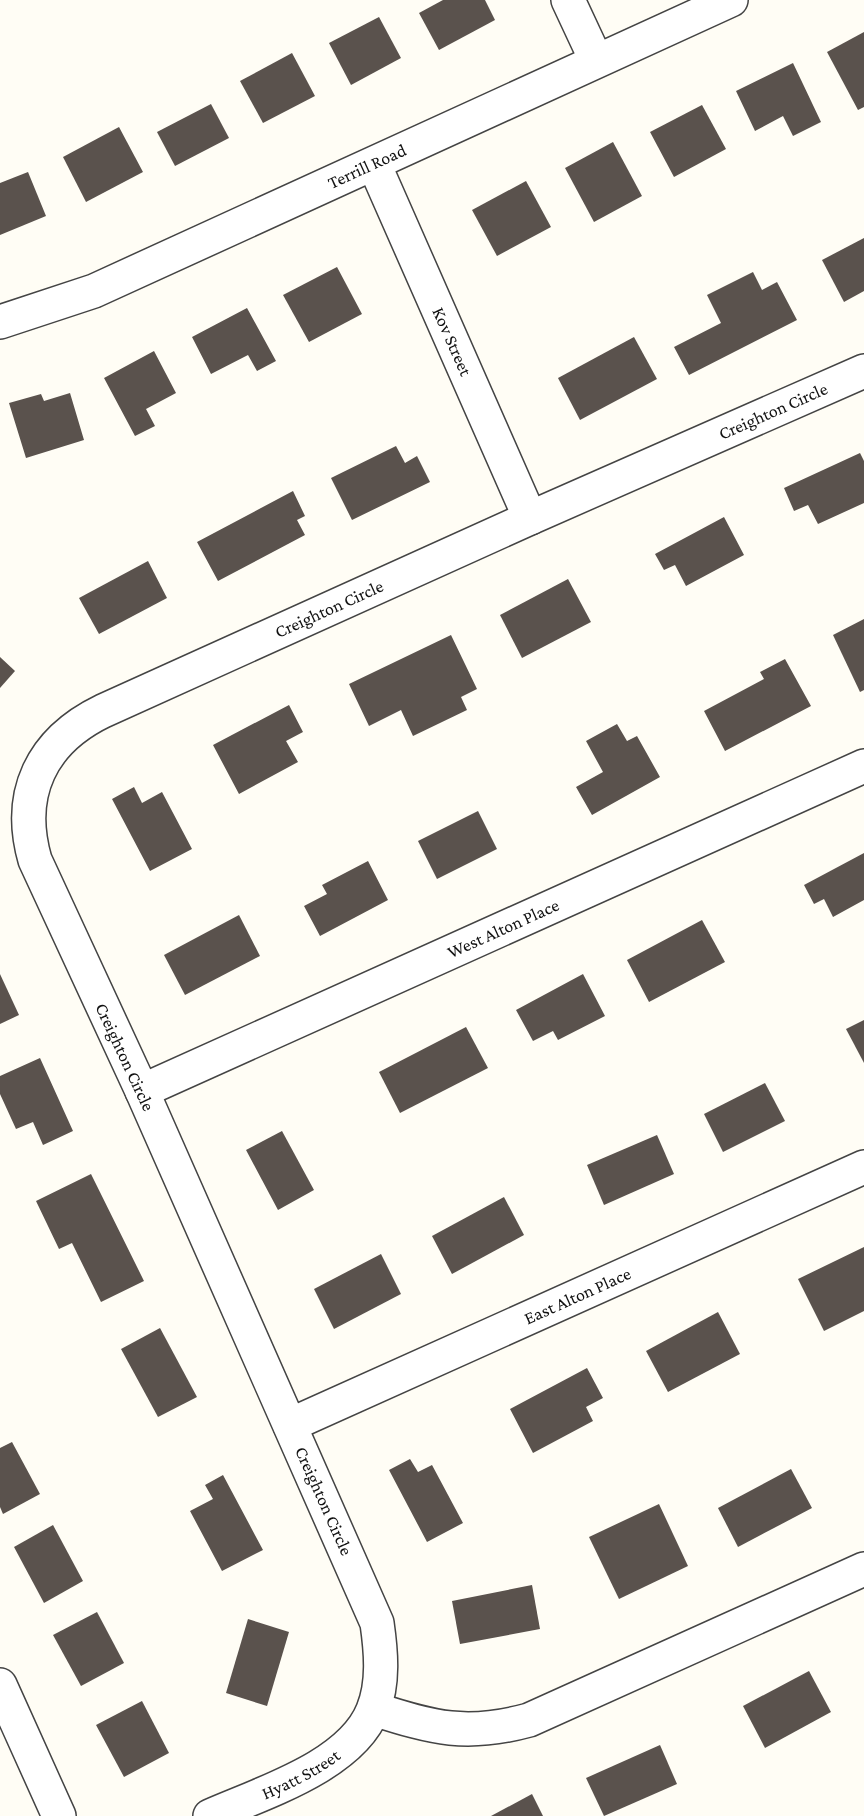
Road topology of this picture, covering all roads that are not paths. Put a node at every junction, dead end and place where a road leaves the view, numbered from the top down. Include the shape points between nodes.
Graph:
1 (568, 0) edge
2 (731, 0) edge
3 (596, 60) junction
4 (374, 164) junction
5 (0, 322) edge
6 (864, 371) edge
7 (530, 518) junction
8 (864, 766) edge
9 (142, 1091) junction
10 (864, 1167) edge
11 (290, 1425) junction
12 (864, 1569) edge
13 (0, 1685) edge
14 (374, 1709) junction
15 (59, 1816) edge
16 (210, 1816) edge

1 - 3 street
2 - 3 street, Terrill Road
3 - 4 street, Terrill Road
4 - 5 street, Terrill Road via 94,291
4 - 7 street, Kov Street
6 - 7 street, Creighton Circle
7 - 9 street, Creighton Circle via 82,721 51,748 30,797 28,836 35,860
8 - 9 street, West Alton Place
9 - 11 street, Creighton Circle
10 - 11 street, East Alton Place
11 - 14 street, Creighton Circle via 377,1623 381,1668
12 - 14 street via 529,1720 468,1731 437,1727
13 - 15 street
14 - 16 street, Hyatt Street via 364,1728 327,1762

